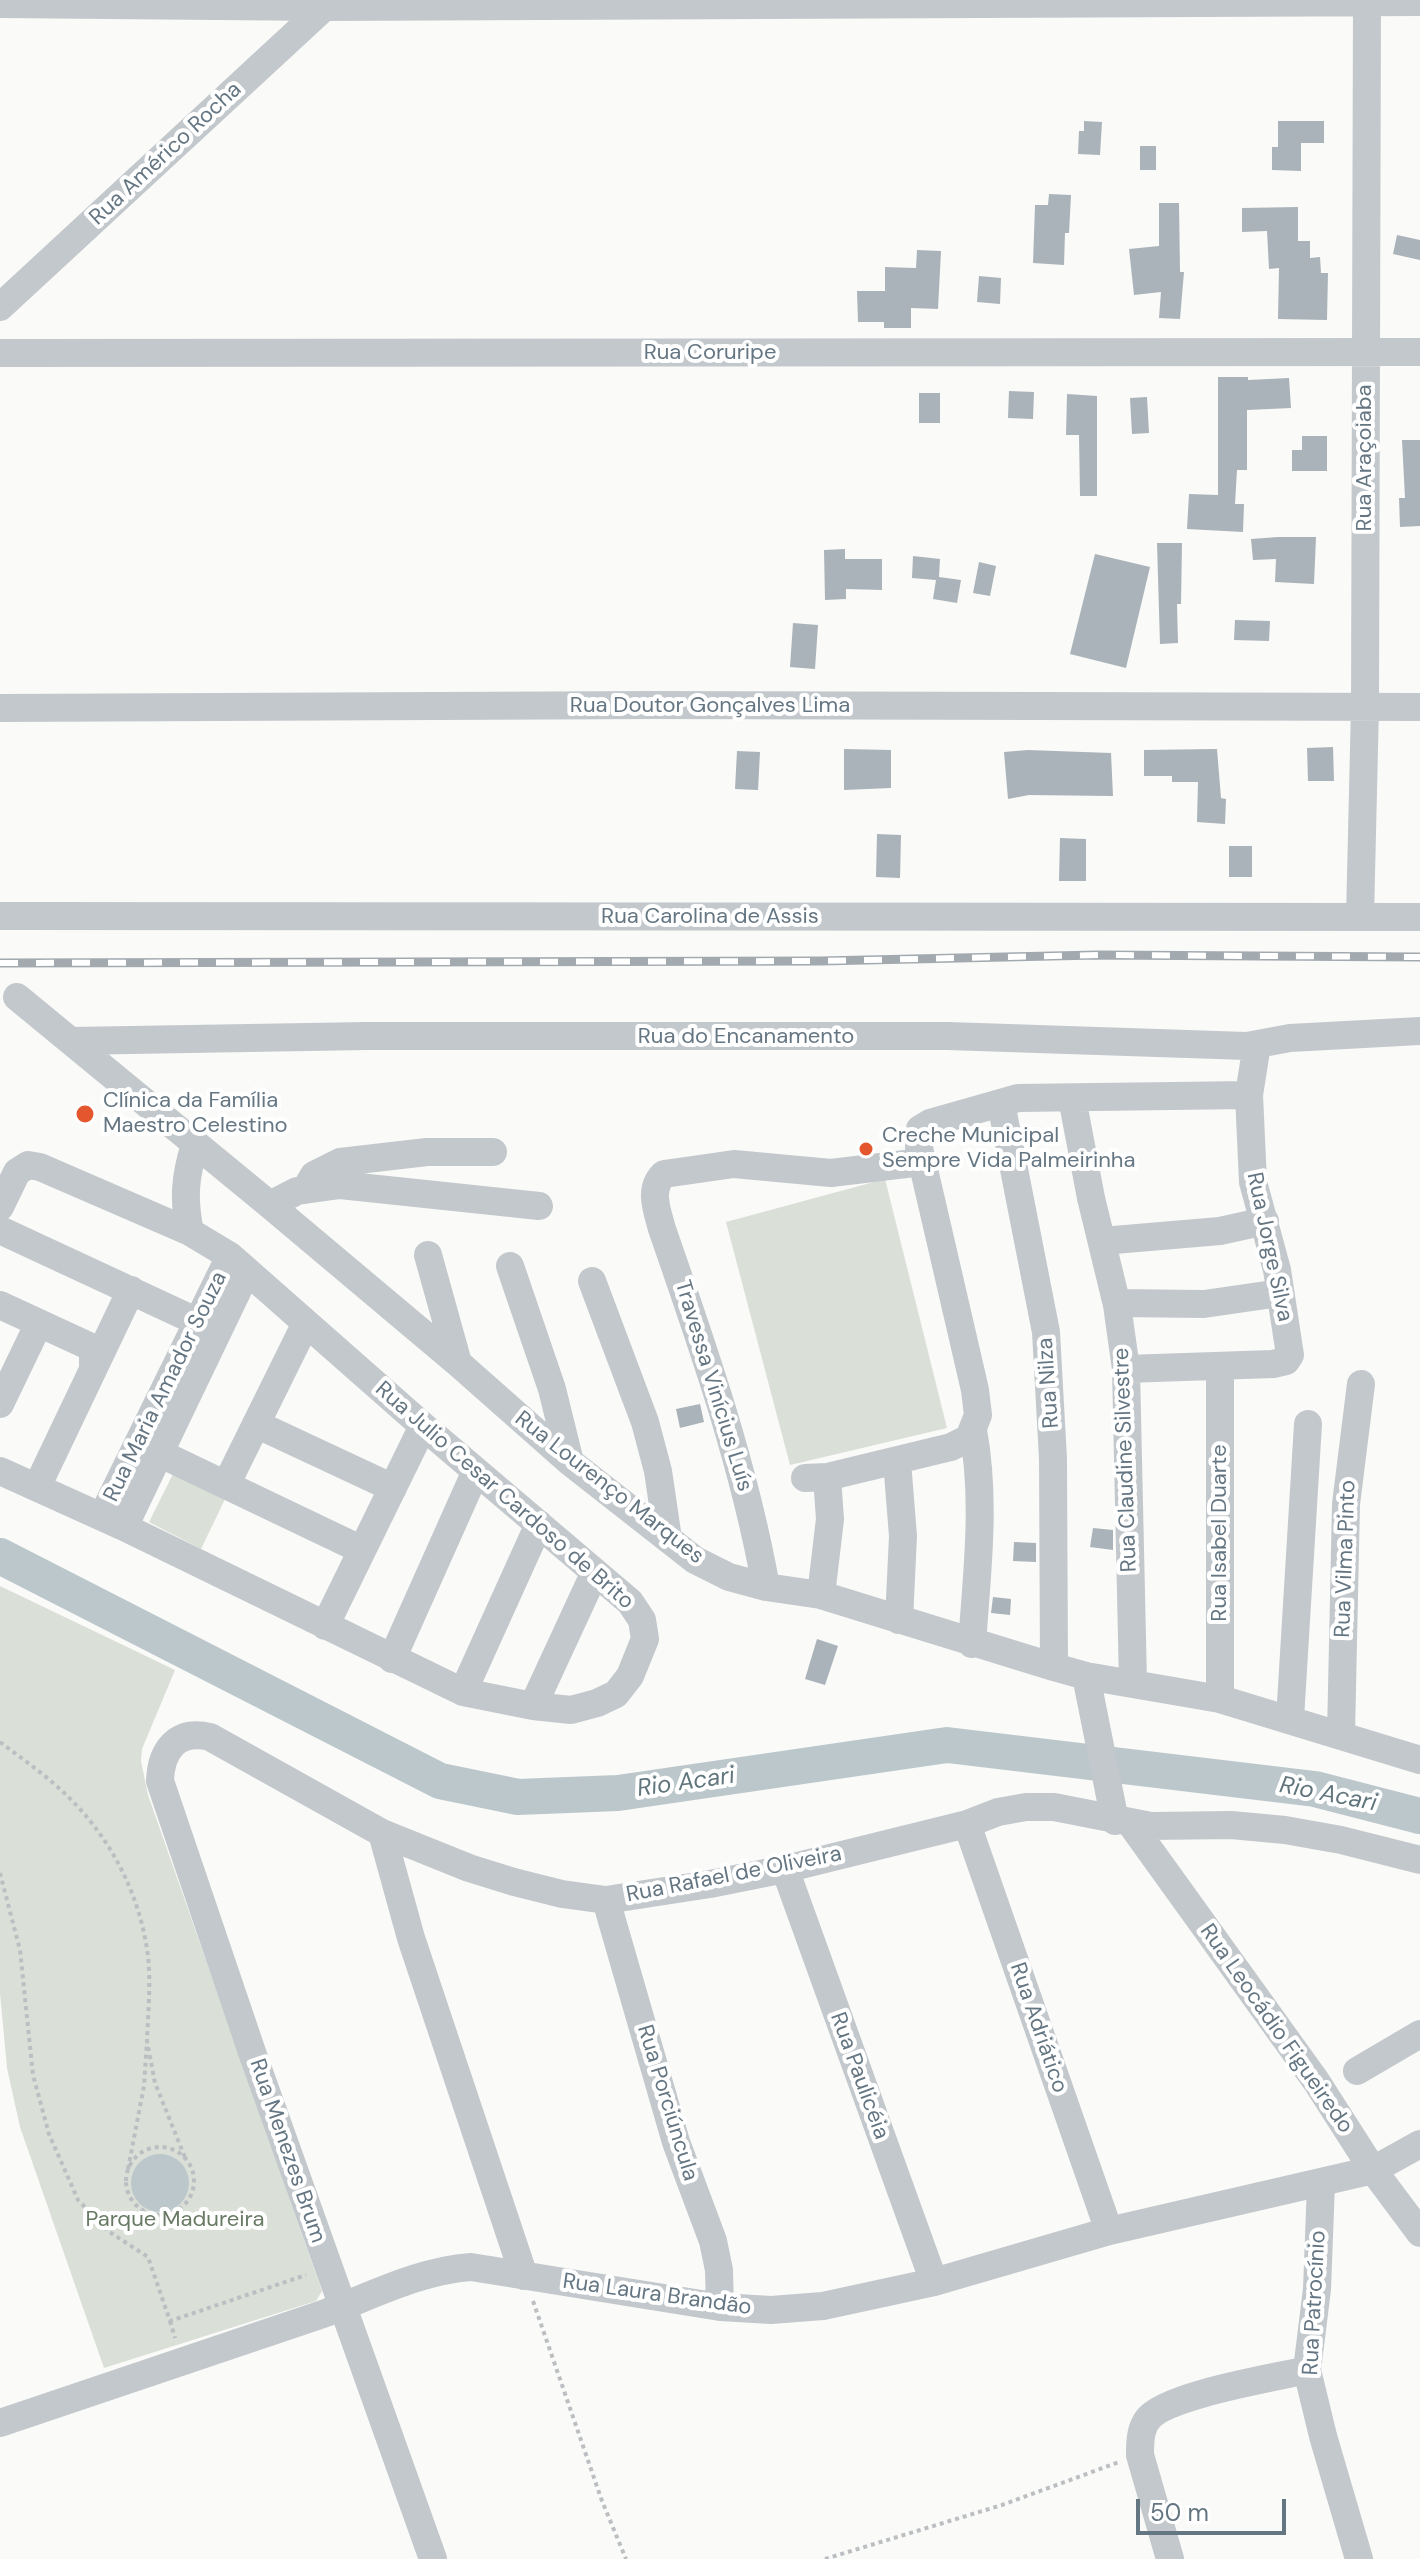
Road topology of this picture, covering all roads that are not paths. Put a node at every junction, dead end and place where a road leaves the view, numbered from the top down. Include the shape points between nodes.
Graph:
1 (1367, 1) edge
2 (1420, 2) edge
3 (0, 4) edge
4 (327, 4) edge
5 (0, 307) edge
6 (1366, 352) junction
7 (1420, 352) edge
8 (0, 353) edge
9 (1365, 707) junction
10 (1420, 707) edge
11 (0, 708) edge
12 (0, 916) edge
13 (1360, 917) junction
14 (1420, 917) edge
15 (17, 997) dead end
16 (1420, 1031) edge
17 (71, 1041) junction
18 (1257, 1044) junction
19 (1249, 1095) junction
20 (1072, 1098) junction
21 (1001, 1103) junction
22 (195, 1144) junction
23 (493, 1152) dead end
24 (922, 1162) junction
25 (305, 1190) junction
26 (270, 1205) junction
27 (539, 1206) dead end
28 (0, 1207) edge
29 (1265, 1221) junction
30 (0, 1230) edge
31 (190, 1232) junction
32 (1102, 1241) junction
33 (428, 1255) dead end
34 (239, 1264) junction
35 (510, 1266) dead end
36 (592, 1281) dead end
37 (131, 1290) junction
38 (1280, 1293) junction
39 (1117, 1303) junction
40 (0, 1305) edge
41 (198, 1322) junction
42 (39, 1323) junction
43 (306, 1323) junction
44 (458, 1363) junction
45 (93, 1364) junction
46 (1220, 1368) junction
47 (1126, 1369) junction
48 (1361, 1384) dead end
49 (0, 1404) edge
50 (256, 1424) junction
51 (1308, 1424) dead end
52 (423, 1426) junction
53 (973, 1430) junction
54 (159, 1453) junction
55 (897, 1461) junction
56 (570, 1462) junction
57 (0, 1471) edge
58 (476, 1471) junction
59 (226, 1485) junction
60 (37, 1487) junction
61 (393, 1488) junction
62 (113, 1522) junction
63 (539, 1524) junction
64 (668, 1539) junction
65 (362, 1550) junction
66 (595, 1572) junction
67 (766, 1587) junction
68 (821, 1595) junction
69 (899, 1620) junction
70 (325, 1626) junction
71 (972, 1644) junction
72 (392, 1659) junction
73 (1054, 1667) junction
74 (1086, 1676) junction
75 (1133, 1683) junction
76 (463, 1692) junction
77 (1220, 1699) junction
78 (533, 1706) junction
79 (1290, 1719) junction
80 (1341, 1735) junction
81 (175, 1742) joint
82 (1420, 1760) edge
83 (1119, 1814) junction
84 (967, 1824) junction
85 (382, 1833) junction
86 (1420, 1860) edge
87 (785, 1869) junction
88 (606, 1900) junction
89 (1420, 2034) edge
90 (1357, 2071) dead end
91 (1420, 2144) edge
92 (1373, 2170) junction
93 (1321, 2184) junction
94 (1109, 2231) junction
95 (1420, 2233) edge
96 (524, 2276) junction
97 (934, 2282) junction
98 (342, 2307) junction
99 (720, 2307) junction
100 (1307, 2370) junction
101 (0, 2423) edge
102 (433, 2559) edge
103 (1170, 2559) edge
104 (1359, 2559) edge

1 - 2 street
1 - 4 street
1 - 6 street, Rua Araçoiaba
3 - 4 street
4 - 5 street, Rua Américo Rocha
6 - 7 street, Rua Coruripe
6 - 8 street, Rua Coruripe
6 - 9 street, Rua Araçoiaba
9 - 10 street, Rua Doutor Gonçalves Lima
9 - 11 street, Rua Doutor Gonçalves Lima
9 - 13 street, Rua Araçoiaba
12 - 13 street, Rua Carolina de Assis
13 - 14 street, Rua Carolina de Assis
15 - 17 street, Rua Lourenço Marques
16 - 18 street, Rua do Encanamento
17 - 18 street, Rua do Encanamento via 948,1036
17 - 22 street, Rua Lourenço Marques
18 - 19 street, Rua Jorge Silva
19 - 20 street
19 - 29 street, Rua Jorge Silva via 1253,1182
20 - 21 street
20 - 32 street, Rua Claudine Silvestre
21 - 24 street via 920,1129
21 - 73 street, Rua Nilza via 1046,1332 1053,1447
22 - 26 street, Rua Lourenço Marques
22 - 31 street via 184,1202
23 - 25 street via 427,1152 340,1162 314,1175
24 - 53 street via 975,1390 978,1415
24 - 67 street, Travessa Vinícius Luís via 831,1173 734,1164 664,1174 655,1186 662,1229 745,1485
25 - 26 street
25 - 27 street via 340,1185
26 - 44 street, Rua Lourenço Marques
28 - 31 street, Rua Julio Cesar Cardoso de Brito via 17,1172 28,1165
29 - 32 street via 1220,1231
29 - 38 street, Rua Jorge Silva
30 - 37 street
31 - 34 street, Rua Julio Cesar Cardoso de Brito
32 - 39 street, Rua Claudine Silvestre
33 - 44 street
34 - 41 street, Rua Maria Amador Souza
34 - 43 street, Rua Julio Cesar Cardoso de Brito
34 - 54 street, Rua Maria Amador Souza
35 - 56 street via 552,1389
36 - 64 street via 645,1422
37 - 41 street
37 - 45 street
38 - 39 street via 1204,1304
38 - 46 street, Rua Jorge Silva via 1290,1355 1286,1361
39 - 47 street, Rua Claudine Silvestre
40 - 42 street
41 - 62 street, Rua Maria Amador Souza
42 - 45 street via 93,1348
42 - 49 street
43 - 50 street
43 - 52 street, Rua Julio Cesar Cardoso de Brito
44 - 56 street, Rua Lourenço Marques
45 - 60 street
46 - 47 street
46 - 77 street, Rua Isabel Duarte
47 - 75 street, Rua Claudine Silvestre
48 - 80 street, Rua Vilma Pinto via 1346,1504
50 - 59 street
50 - 61 street
51 - 79 street
52 - 58 street, Rua Julio Cesar Cardoso de Brito
52 - 61 street
53 - 55 street via 963,1443
53 - 71 street via 980,1536
54 - 59 street
54 - 62 street, Rua Maria Amador Souza
55 - 68 street via 816,1477 830,1519
55 - 69 street via 903,1536
56 - 64 street, Rua Lourenço Marques
57 - 60 street, Rua Julio Cesar Cardoso de Brito
58 - 63 street, Rua Julio Cesar Cardoso de Brito
58 - 72 street
59 - 65 street
60 - 62 street, Rua Julio Cesar Cardoso de Brito
61 - 65 street
62 - 70 street, Rua Julio Cesar Cardoso de Brito
63 - 66 street, Rua Julio Cesar Cardoso de Brito
63 - 76 street
64 - 67 street, Rua Lourenço Marques via 729,1577
65 - 70 street
66 - 78 street
66 - 78 street, Rua Julio Cesar Cardoso de Brito via 630,1602 642,1620 645,1639 639,1660 616,1694 597,1703 571,1710
67 - 68 street, Rua Lourenço Marques
68 - 69 street, Rua Lourenço Marques
69 - 71 street, Rua Lourenço Marques
70 - 72 street, Rua Julio Cesar Cardoso de Brito
71 - 73 street, Rua Lourenço Marques
72 - 76 street, Rua Julio Cesar Cardoso de Brito
73 - 74 street, Rua Lourenço Marques
74 - 75 street, Rua Lourenço Marques
74 - 83 street
75 - 77 street, Rua Lourenço Marques
76 - 78 street, Rua Julio Cesar Cardoso de Brito
77 - 79 street, Rua Lourenço Marques
79 - 80 street, Rua Lourenço Marques
80 - 82 street, Rua Lourenço Marques
81 - 85 street, Rua Rafael de Oliveira via 187,1736 210,1737
81 - 98 street, Rua Menezes Brum via 162,1760 160,1781
83 - 84 street, Rua Rafael de Oliveira via 1026,1807
83 - 86 street, Rua Rafael de Oliveira via 1151,1826 1285,1830
83 - 92 street, Rua Leocádio Figueiredo via 1316,2081
84 - 87 street, Rua Rafael de Oliveira
84 - 94 street, Rua Adriático
85 - 88 street, Rua Rafael de Oliveira via 514,1882
85 - 96 street via 411,1938
87 - 88 street, Rua Rafael de Oliveira
87 - 97 street, Rua Paulicéia
88 - 99 street, Rua Porciúncula via 676,2142 713,2241
89 - 90 street
91 - 92 street, Rua Laura Brandão
92 - 93 street, Rua Laura Brandão
92 - 95 street, Rua Leocádio Figueiredo
93 - 94 street, Rua Laura Brandão
93 - 100 street, Rua Patrocínio
94 - 97 street, Rua Laura Brandão
96 - 98 street, Rua Laura Brandão via 471,2267 444,2269
96 - 99 street, Rua Laura Brandão
97 - 99 street, Rua Laura Brandão via 823,2306
98 - 101 street, Rua Laura Brandão
98 - 102 street, Rua Menezes Brum
100 - 103 street via 1180,2400 1147,2420 1140,2455
100 - 104 street, Rua Patrocínio

